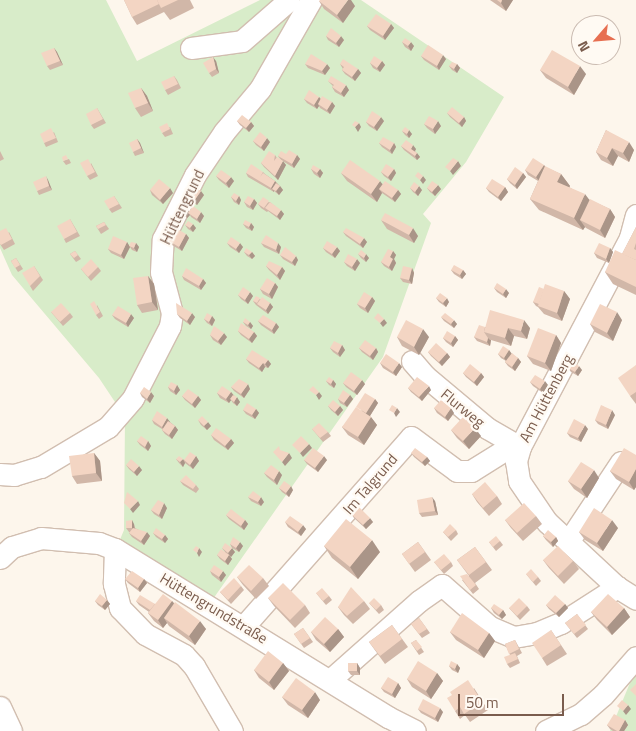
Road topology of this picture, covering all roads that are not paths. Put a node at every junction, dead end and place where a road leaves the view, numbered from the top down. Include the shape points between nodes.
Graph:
1 (289, 0) edge
2 (311, 0) edge
3 (191, 48) dead end
4 (636, 215) edge
5 (412, 361) dead end
6 (520, 446) junction
7 (621, 462) edge
8 (0, 474) edge
9 (568, 542) junction
10 (115, 548) junction
11 (0, 558) edge
12 (617, 587) junction
13 (636, 599) edge
14 (244, 626) junction
15 (636, 657) edge
16 (330, 680) junction
17 (0, 707) edge
18 (11, 731) edge
19 (232, 731) edge
20 (415, 731) edge
21 (546, 731) edge

1 - 3 street via 242,42
2 - 8 street, Hüttengrund via 260,89 224,132 195,175 163,240 161,272 172,313 170,326 134,398 108,427 41,467 14,475
4 - 6 street, Am Hüttenberg via 630,238
5 - 6 street, Flurweg via 425,376 487,428
6 - 9 street, Am Hüttenberg via 516,460 519,481 547,522
6 - 14 street, Im Talgrund via 504,450 470,471 457,472 411,437
7 - 9 street
9 - 12 street, Am Hüttenberg
10 - 11 street, Hüttengrundstraße via 83,540 41,538 12,547
10 - 14 street, Hüttengrundstraße
10 - 19 street via 114,584 120,608 145,634 184,656 194,666
12 - 13 street, Am Hüttenberg
12 - 16 street via 561,623 537,633 514,636 490,627 442,585 419,601
14 - 16 street, Hüttengrundstraße
15 - 21 street via 604,696 581,714
16 - 20 street, Hüttengrundstraße
17 - 18 street

